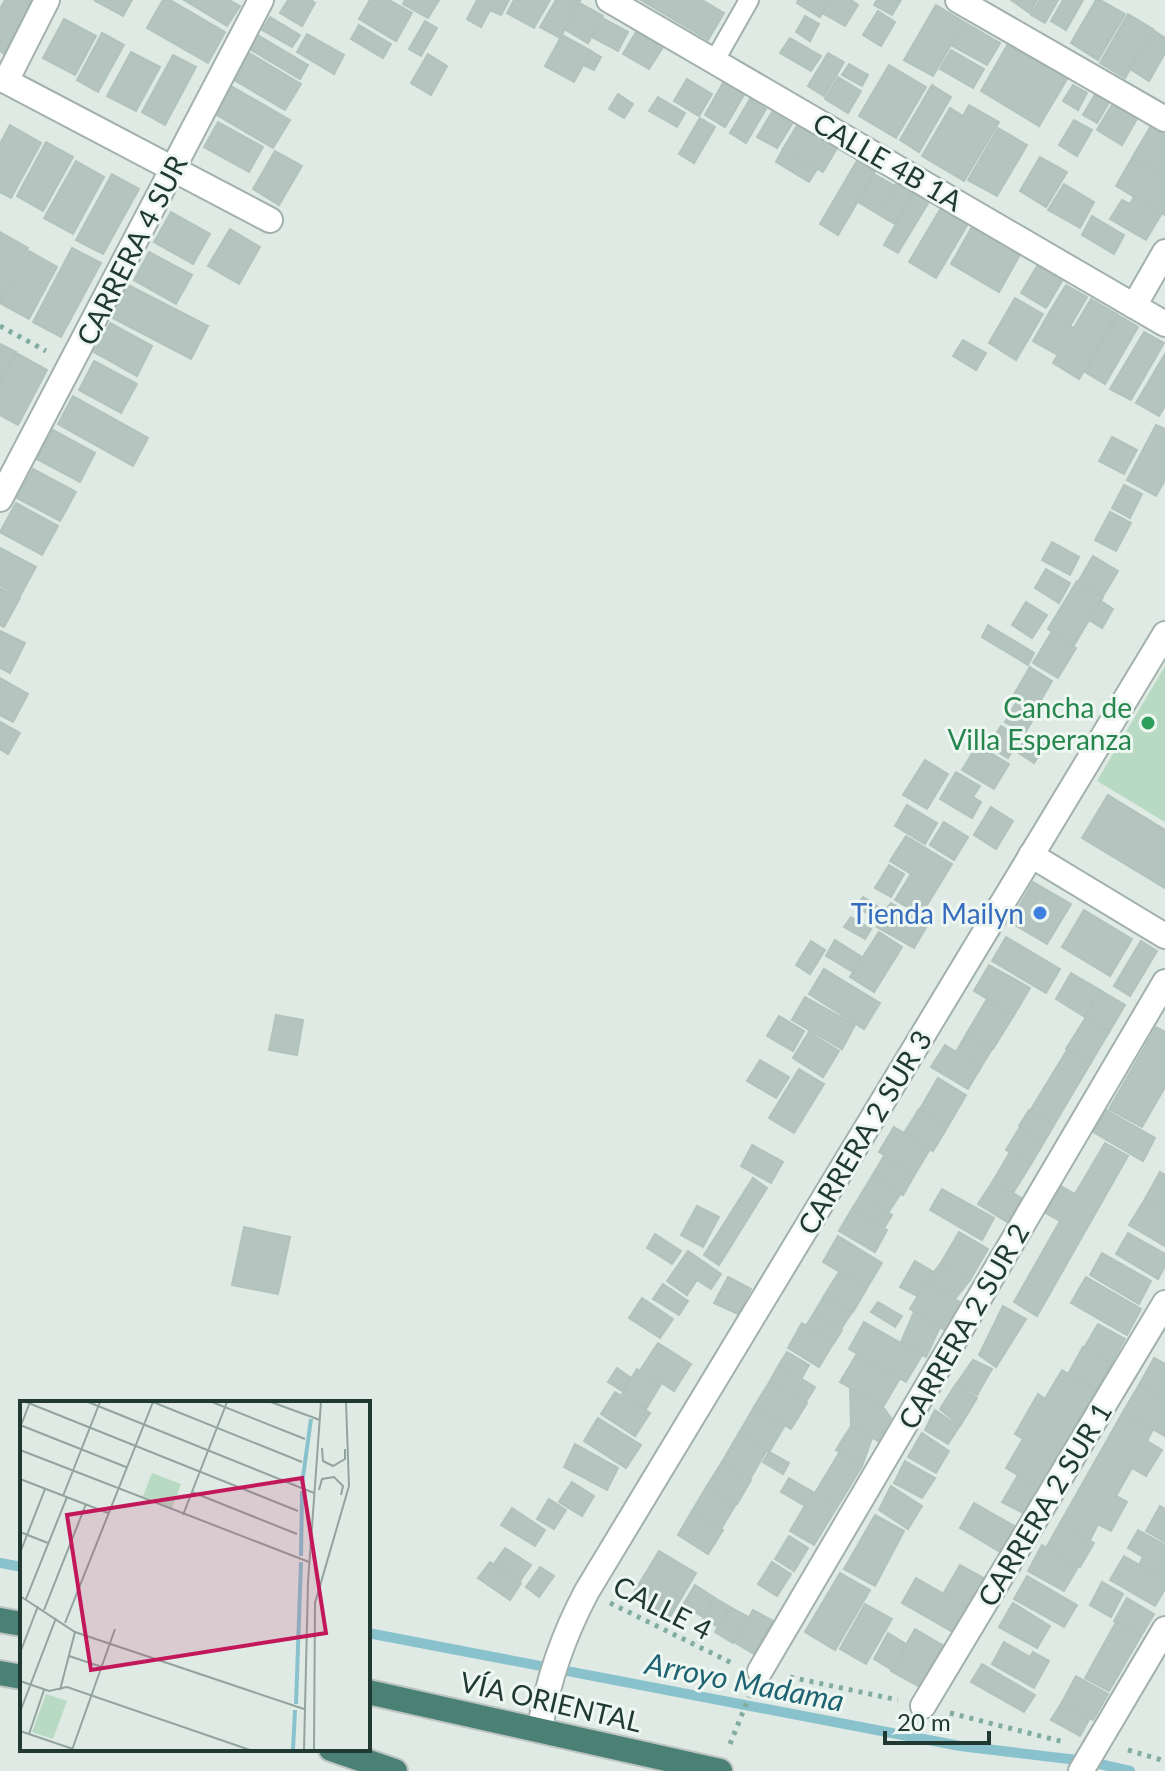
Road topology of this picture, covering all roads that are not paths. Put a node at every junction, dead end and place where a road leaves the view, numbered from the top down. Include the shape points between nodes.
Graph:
1 (47, 0) edge
2 (261, 0) edge
3 (609, 0) edge
4 (749, 0) edge
5 (958, 0) edge
6 (715, 60) junction
7 (3, 79) edge
8 (1165, 119) edge
9 (173, 170) junction
10 (270, 220) dead end
11 (1165, 252) edge
12 (1134, 306) junction
13 (1165, 324) edge
14 (0, 499) edge
15 (1165, 634) edge
16 (1031, 855) junction
17 (1165, 936) edge
18 (1165, 982) edge
19 (1165, 1303) edge
20 (0, 1620) edge
21 (20, 1624) edge
22 (1165, 1629) edge
23 (0, 1673) edge
24 (20, 1677) edge
25 (756, 1681) road end
26 (370, 1692) edge
27 (923, 1706) road end
28 (540, 1728) junction
29 (337, 1751) edge
30 (1090, 1754) edge
31 (395, 1771) edge
32 (720, 1771) edge

1 - 7 street
2 - 9 street, CARRERA 4 SUR
3 - 6 street, CALLE 4B 1A
4 - 6 lane
5 - 8 street
6 - 12 street, CALLE 4B 1A
7 - 9 street
9 - 10 street
9 - 14 street, CARRERA 4 SUR
11 - 12 street
12 - 13 street, CALLE 4B 1A
15 - 16 street, CARRERA 2 SUR 3
16 - 17 street
16 - 28 street, CARRERA 2 SUR 3 via 587,1591 565,1632
18 - 25 street, CARRERA 2 SUR 2
19 - 27 street, CARRERA 2 SUR 1
20 - 21 highway
22 - 30 street
23 - 24 highway
26 - 28 highway, VÍA ORIENTAL
28 - 32 highway, VÍA ORIENTAL
29 - 31 highway

